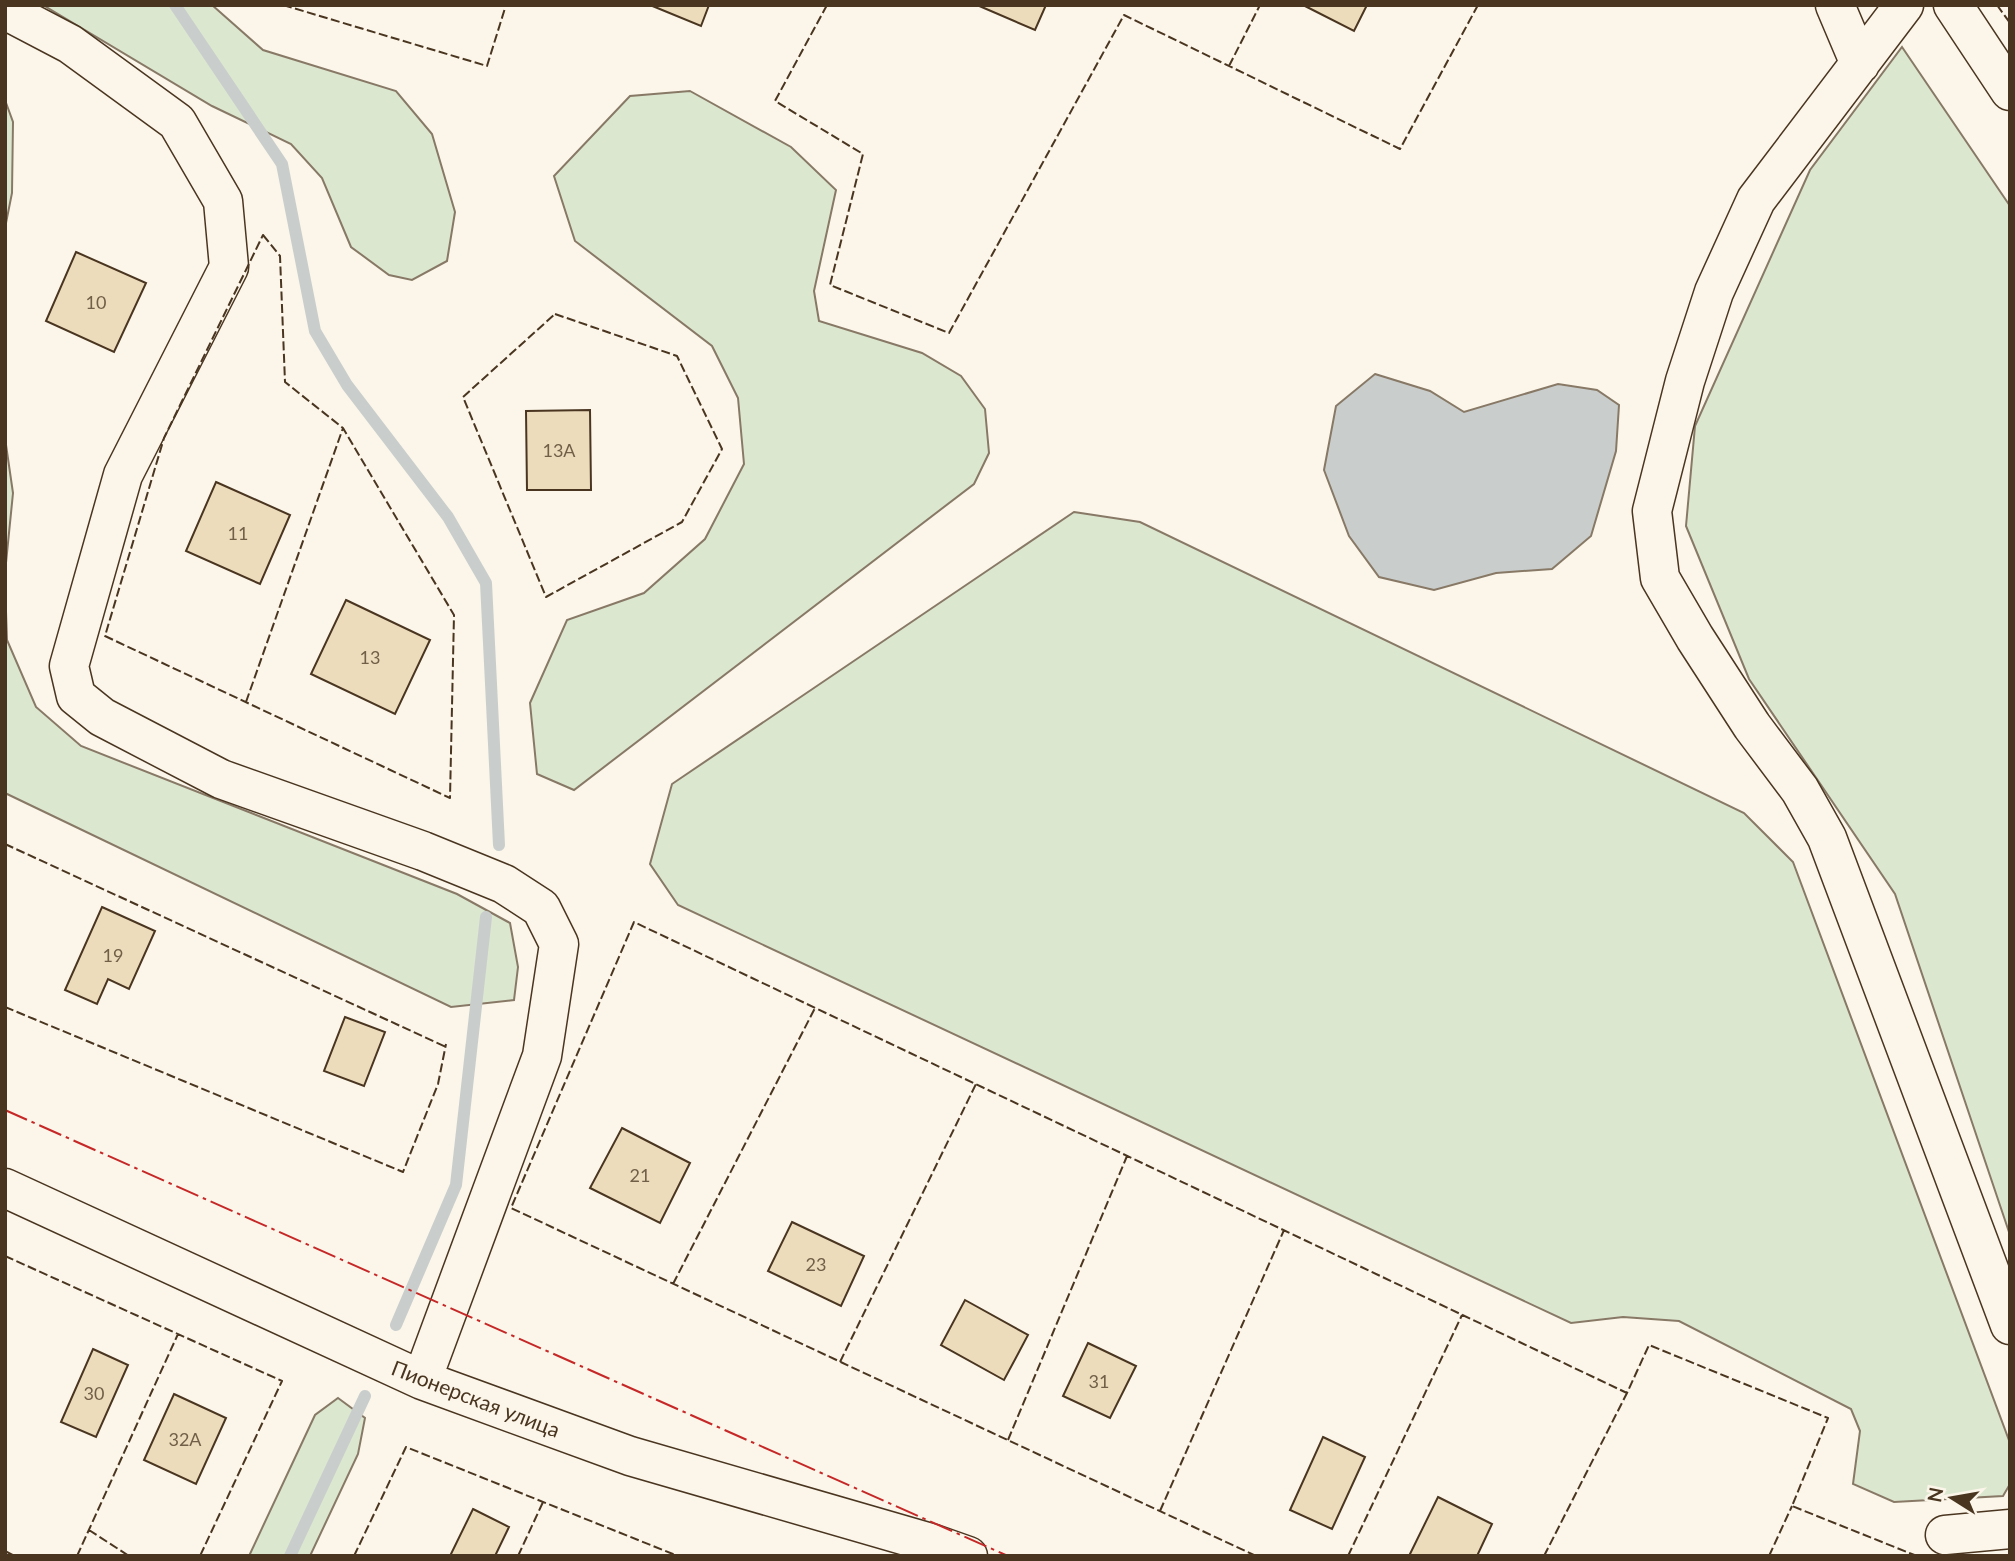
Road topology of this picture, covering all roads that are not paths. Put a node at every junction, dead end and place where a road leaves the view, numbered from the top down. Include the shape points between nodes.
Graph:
1 (1835, 5) edge
2 (1904, 5) edge
3 (1953, 5) edge
4 (5, 10) edge
5 (1860, 64) junction
6 (2010, 91) edge
7 (5, 1188) edge
8 (2010, 1325) edge
9 (422, 1380) junction
10 (2010, 1529) edge
11 (1945, 1535) dead end
12 (968, 1556) edge

1 - 5 street
2 - 5 street
3 - 6 street
4 - 9 street via 70,44 177,122 223,201 229,267 123,475 68,666 76,696 102,717 221,779 423,850 504,884 541,908 559,944 542,1056
5 - 8 street via 1756,200 1714,292 1685,381 1652,511 1653,525 1660,578 1827,838
7 - 9 street, Пионерская улица
9 - 12 street, Пионерская улица via 630,1456
10 - 11 street

